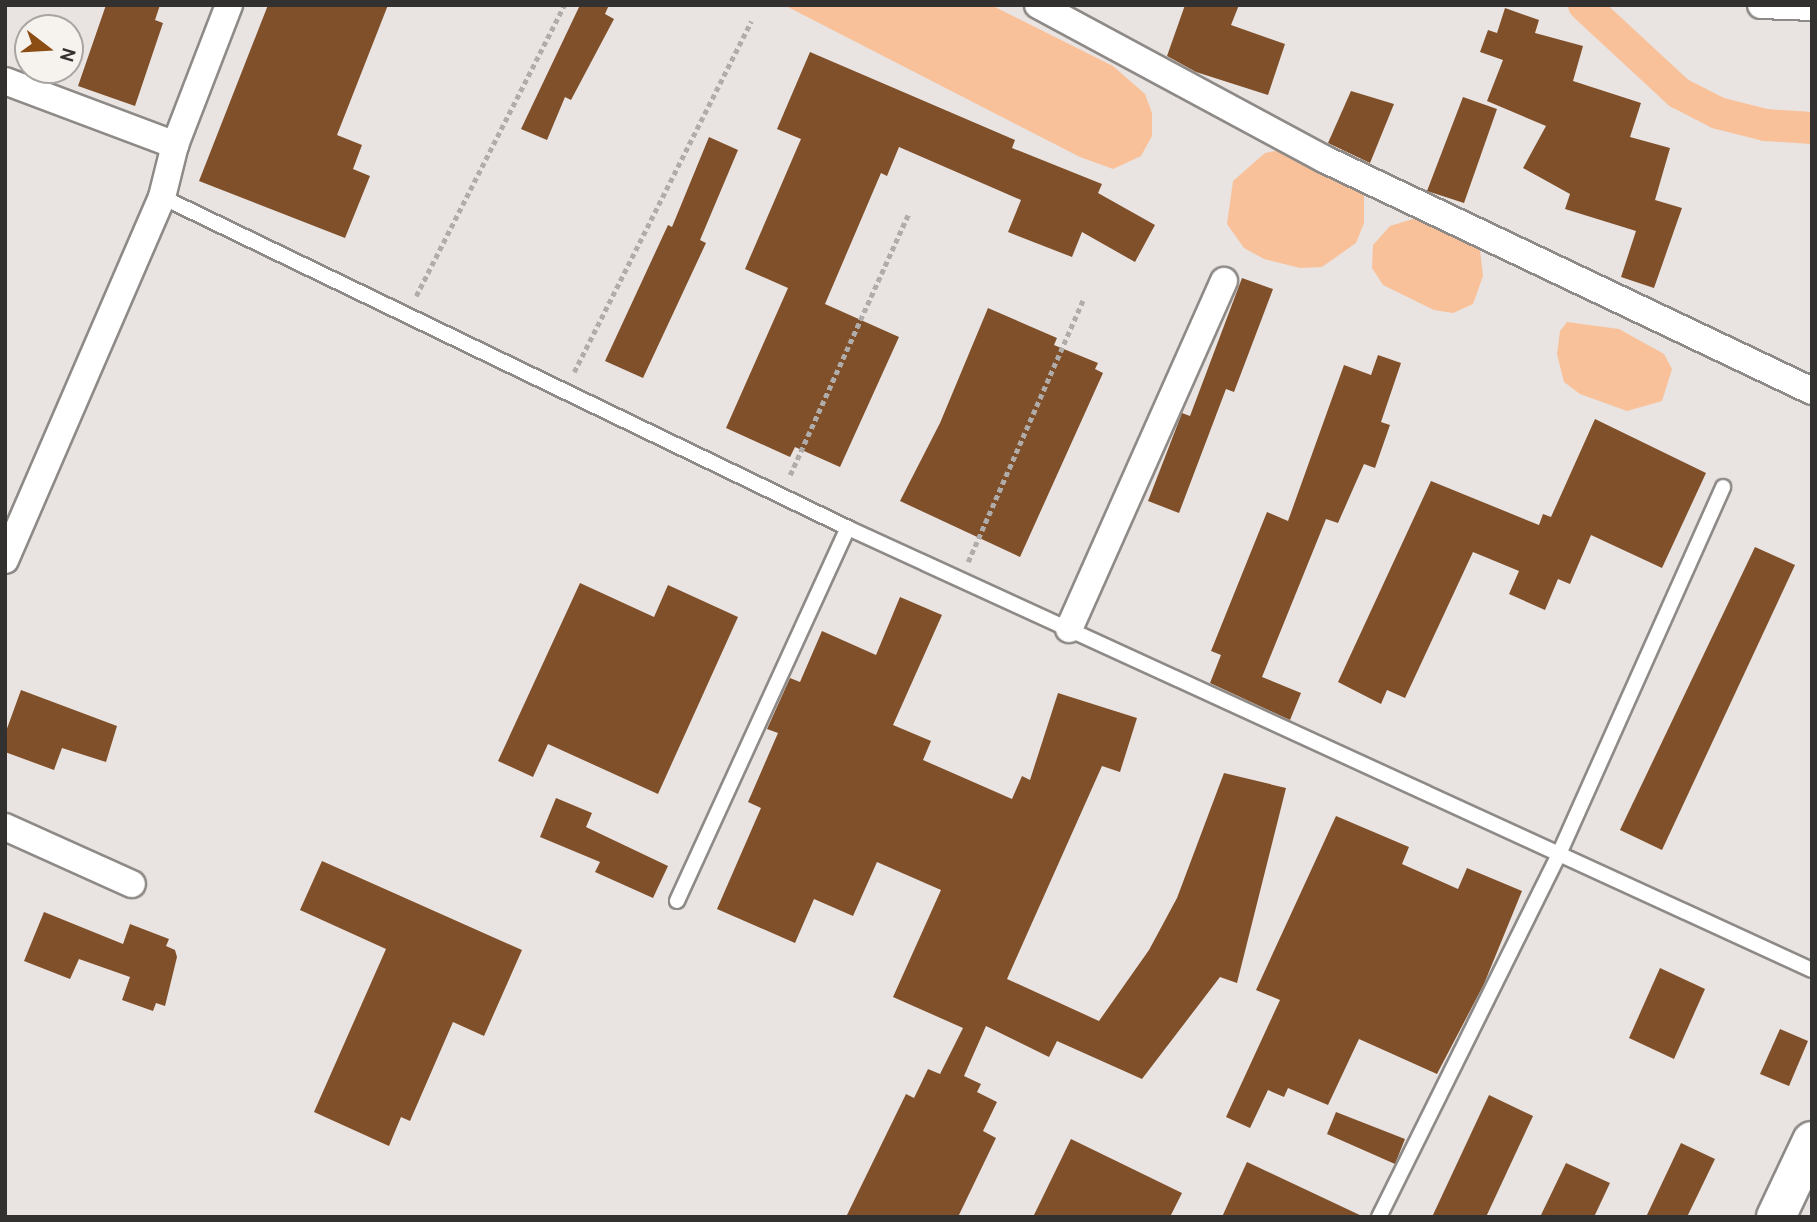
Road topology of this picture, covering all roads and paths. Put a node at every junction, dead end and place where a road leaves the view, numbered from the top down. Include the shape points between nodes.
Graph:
1 (229, 5) edge
2 (564, 5) edge
3 (1038, 5) edge
4 (1761, 5) edge
5 (1812, 7) edge
6 (751, 21) dead end
7 (5, 81) edge
8 (175, 145) junction
9 (162, 197) junction
10 (908, 215) dead end
11 (1224, 281) dead end
12 (1083, 300) dead end
13 (406, 316) junction
14 (1812, 391) edge
15 (565, 392) junction
16 (1723, 487) dead end
17 (781, 495) junction
18 (848, 528) junction
19 (5, 560) edge
20 (961, 579) junction
21 (1069, 629) junction
22 (5, 827) edge
23 (1559, 854) junction
24 (132, 884) dead end
25 (677, 901) dead end
26 (1812, 970) edge
27 (1812, 1141) edge
28 (1379, 1217) edge
29 (1776, 1217) edge

1 - 8 street
2 - 13 path
3 - 14 street via 1324,159
4 - 5 street
6 - 15 path
7 - 8 street
8 - 9 street
9 - 13 lane
9 - 19 street
10 - 17 path
11 - 21 street
12 - 20 path
13 - 15 lane
15 - 17 lane
16 - 23 lane
17 - 18 lane
18 - 20 lane
18 - 25 lane
20 - 21 lane
21 - 23 lane
22 - 24 street
23 - 26 lane
23 - 28 lane
27 - 29 street

